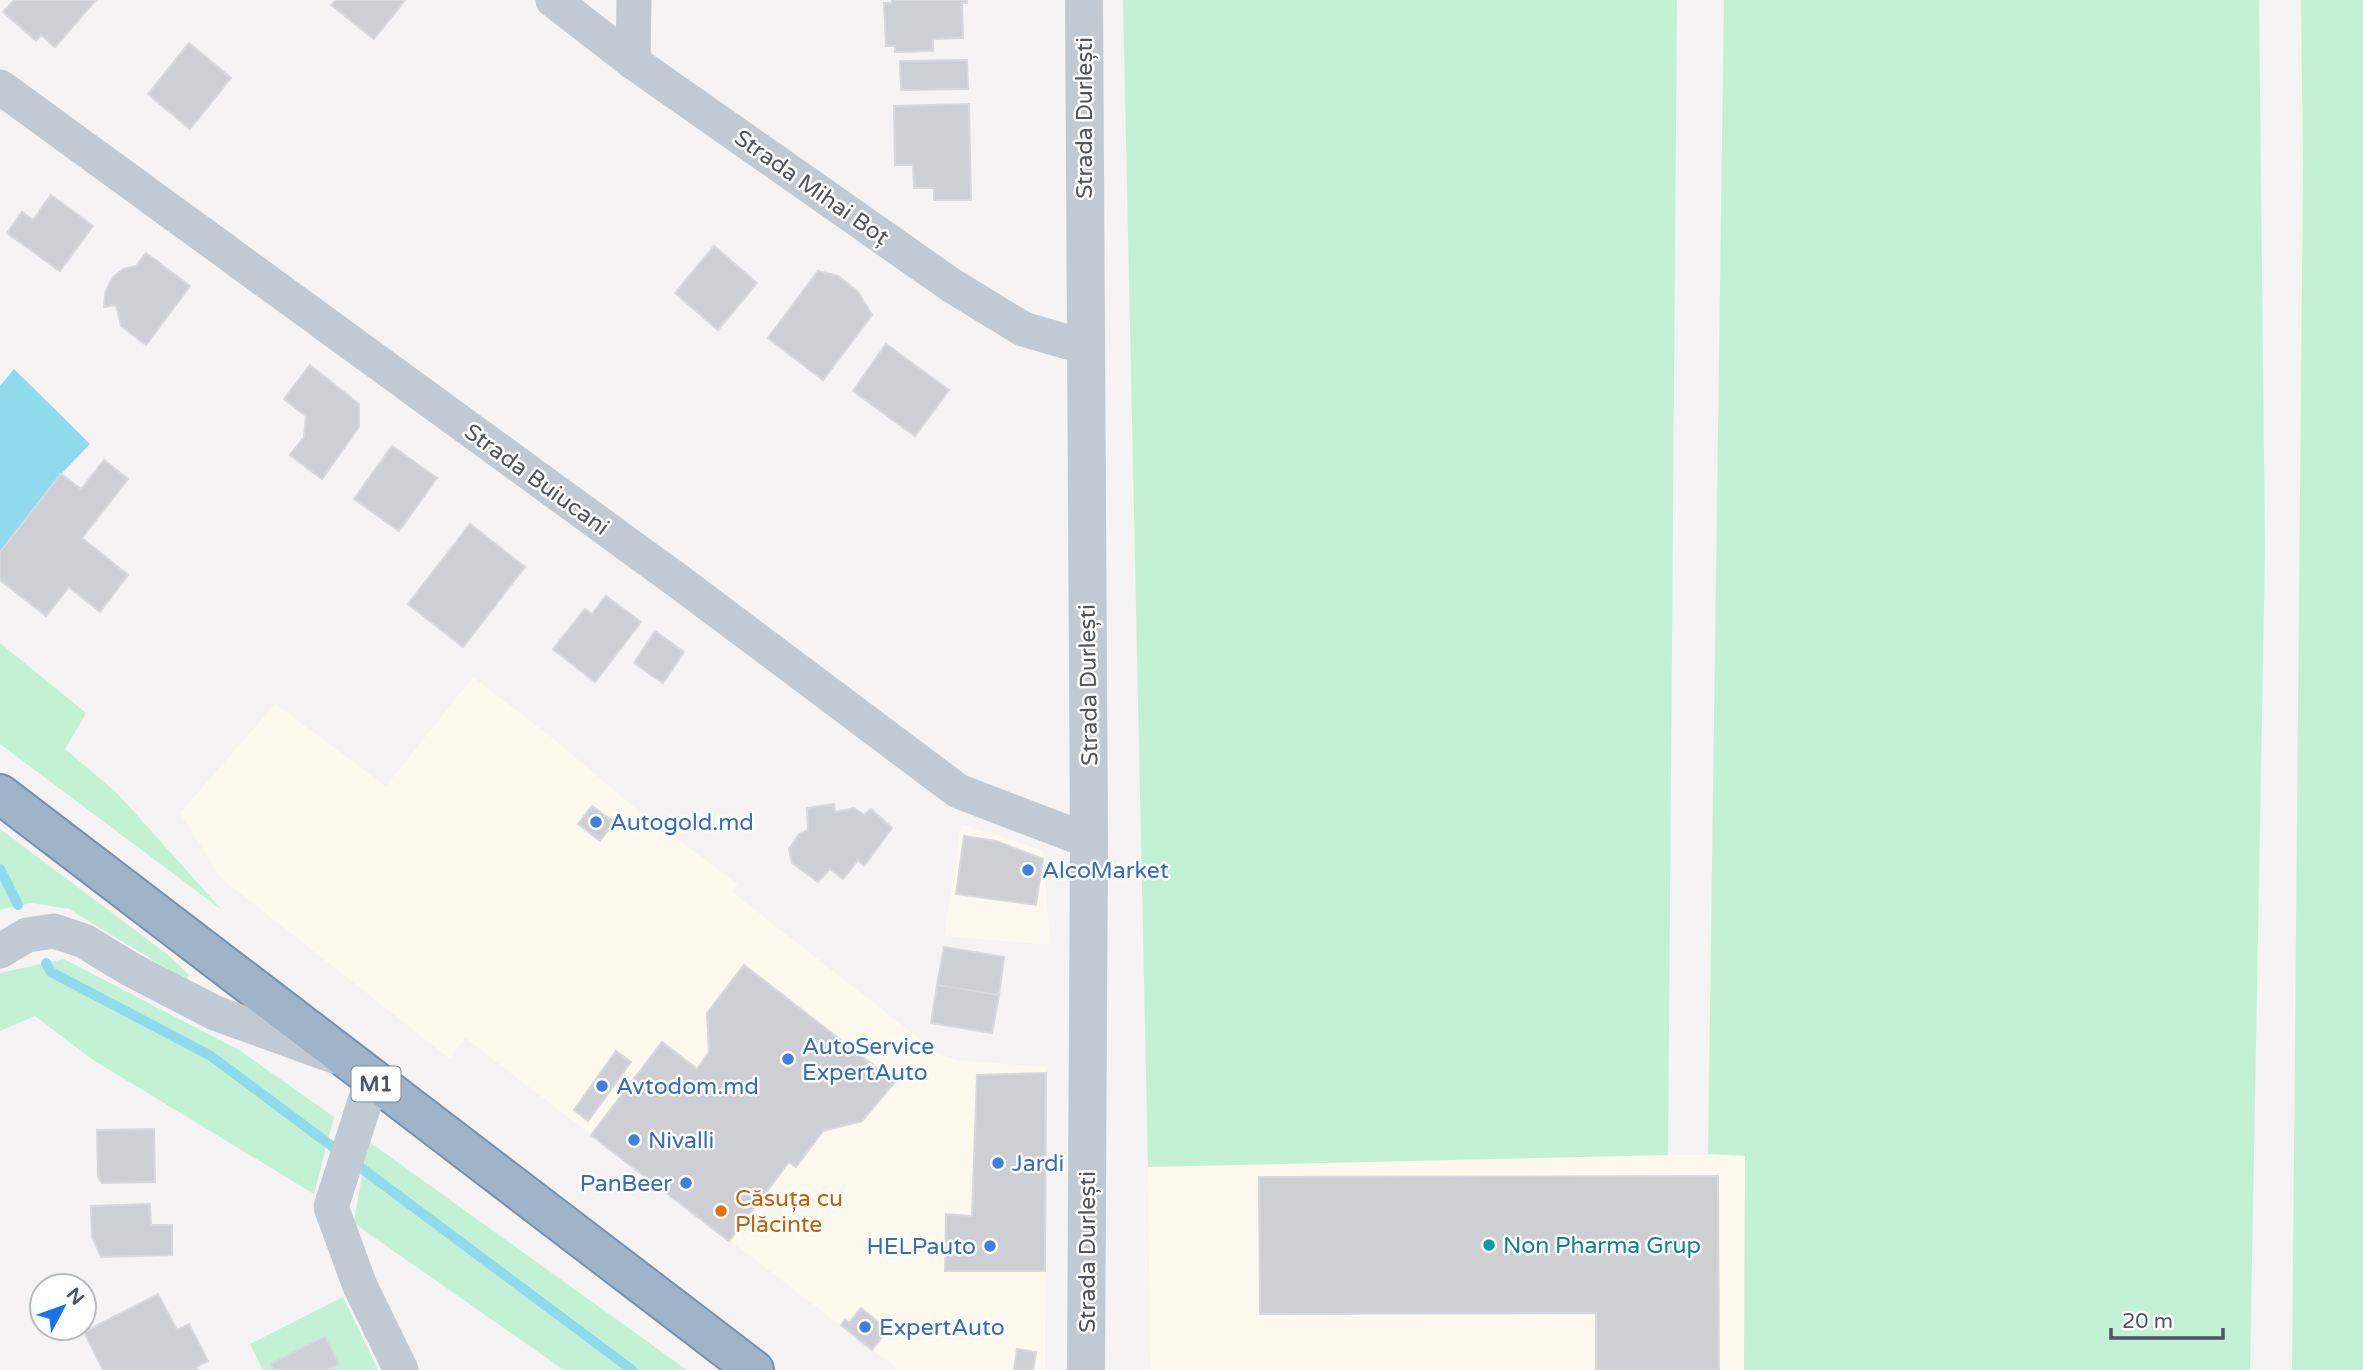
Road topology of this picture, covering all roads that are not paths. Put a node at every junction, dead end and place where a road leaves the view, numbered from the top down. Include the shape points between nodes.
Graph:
1 (553, 0) edge
2 (634, 0) edge
3 (1084, 0) edge
4 (633, 62) junction
5 (0, 87) edge
6 (1084, 347) junction
7 (0, 794) edge
8 (1090, 841) junction
9 (0, 951) edge
10 (359, 1070) junction
11 (401, 1370) edge
12 (754, 1370) edge
13 (1086, 1370) edge

1 - 4 street, Strada Mihai Boț
2 - 4 street
3 - 6 street, Strada Durlești
4 - 6 street, Strada Mihai Boț via 951,285 1023,329
5 - 8 street, Strada Buiucani via 678,581 958,792
6 - 8 street, Strada Durlești
7 - 10 highway, M1
8 - 13 street, Strada Durlești
9 - 10 street via 27,935 64,934 215,1013
10 - 11 street via 345,1156 331,1207 360,1286
10 - 12 highway, M1

